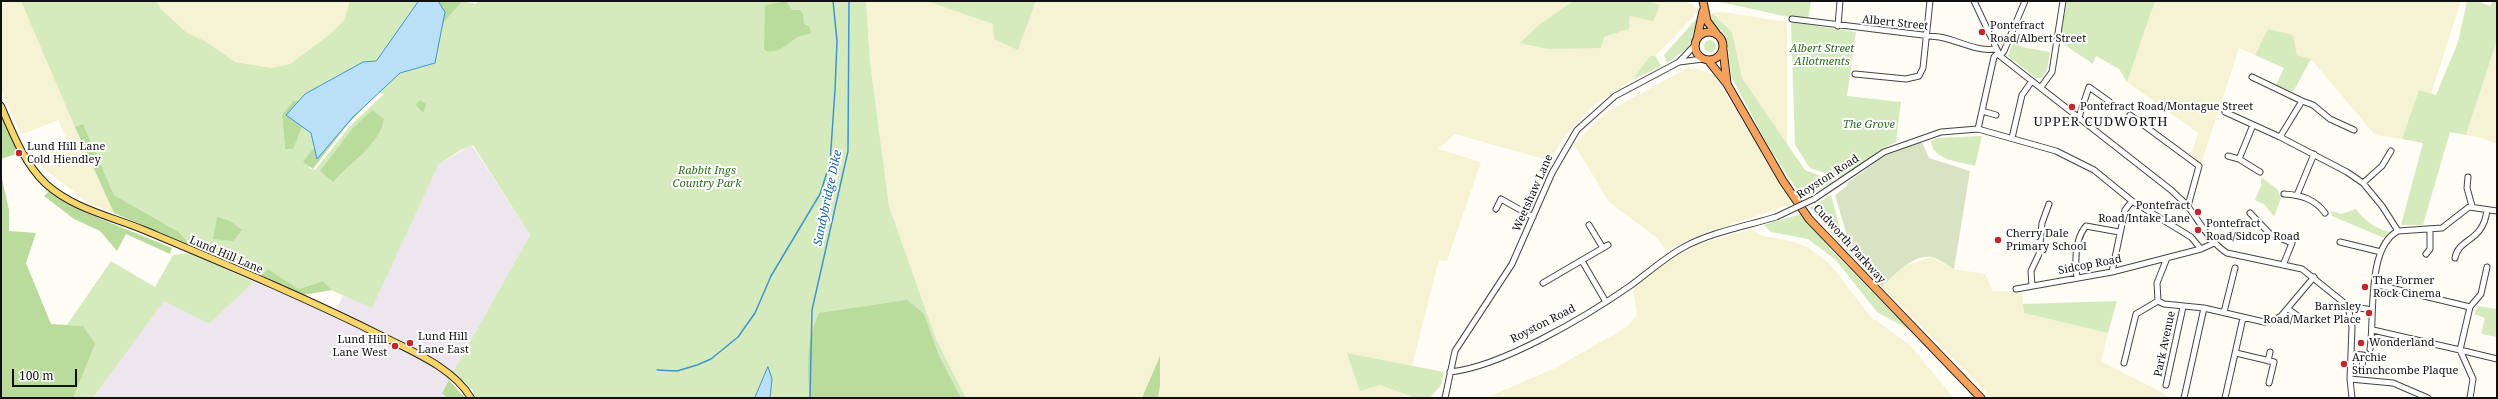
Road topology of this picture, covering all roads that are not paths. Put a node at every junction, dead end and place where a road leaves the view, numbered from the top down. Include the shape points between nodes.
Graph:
1 (1840, 1) edge
2 (1930, 1) edge
3 (1974, 1) edge
4 (2025, 1) edge
5 (2064, 1) edge
6 (1703, 5) edge
7 (1792, 19) dead end
8 (1838, 26) junction
9 (1716, 34) junction
10 (1927, 36) junction
11 (1696, 41) junction
12 (1723, 46) junction
13 (1997, 53) junction
14 (1706, 59) junction
15 (1679, 62) junction
16 (1855, 74) dead end
17 (2252, 77) dead end
18 (2032, 81) junction
19 (1727, 84) junction
20 (2041, 88) junction
21 (2302, 101) junction
22 (2110, 102) dead end
23 (1, 106) edge
24 (1982, 110) junction
25 (2225, 112) dead end
26 (1996, 115) dead end
27 (2130, 115) dead end
28 (2078, 117) junction
29 (2253, 125) junction
30 (1978, 129) junction
31 (2354, 130) dead end
32 (2280, 137) junction
33 (2012, 138) junction
34 (2391, 151) dead end
35 (2314, 154) junction
36 (2228, 156) dead end
37 (2239, 160) junction
38 (2260, 172) dead end
39 (2468, 177) dead end
40 (2363, 184) junction
41 (2284, 194) dead end
42 (2297, 195) junction
43 (2132, 201) junction
44 (2049, 204) dead end
45 (2188, 206) junction
46 (2472, 206) junction
47 (1496, 209) dead end
48 (2487, 210) junction
49 (2497, 211) edge
50 (2250, 213) dead end
51 (2325, 213) dead end
52 (1533, 217) junction
53 (1589, 225) dead end
54 (2430, 229) junction
55 (2398, 231) junction
56 (2119, 232) junction
57 (2340, 242) dead end
58 (2214, 243) junction
59 (2201, 249) junction
60 (2381, 252) junction
61 (2426, 254) dead end
62 (2167, 258) junction
63 (2455, 258) dead end
64 (1582, 261) junction
65 (2284, 263) junction
66 (2487, 267) dead end
67 (2235, 268) dead end
68 (2112, 272) junction
69 (2314, 277) junction
70 (2077, 278) junction
71 (1543, 283) dead end
72 (2374, 284) junction
73 (2032, 286) junction
74 (2016, 289) dead end
75 (2158, 301) junction
76 (1606, 302) junction
77 (2348, 306) junction
78 (2183, 307) junction
79 (2470, 307) junction
80 (2204, 308) junction
81 (2288, 309) junction
82 (2372, 310) junction
83 (2224, 312) junction
84 (2298, 316) dead end
85 (2243, 318) junction
86 (2374, 330) junction
87 (2370, 349) dead end
88 (2460, 350) junction
89 (2270, 352) dead end
90 (2236, 353) junction
91 (2352, 354) junction
92 (2497, 359) edge
93 (2268, 361) junction
94 (2124, 363) dead end
95 (2362, 371) dead end
96 (1450, 372) junction
97 (2350, 379) junction
98 (2269, 384) dead end
99 (2166, 385) dead end
100 (471, 398) edge
101 (1445, 398) edge
102 (1981, 398) edge
103 (2184, 398) edge
104 (2225, 398) edge
105 (2352, 398) edge
106 (2428, 398) edge
107 (2470, 398) edge

1 - 8 street
2 - 10 street
3 - 13 street
4 - 13 street via 2004,51
5 - 20 street via 2052,72
6 - 9 highway, Cudworth Parkway via 1707,21
6 - 11 highway, Cudworth Parkway
7 - 8 street, Albert Street
8 - 10 street, Albert Street
9 - 11 highway via 1708,32
9 - 12 highway, Cudworth Parkway
10 - 13 street, Albert Street via 1956,40
10 - 16 street via 1922,72 1916,78
11 - 14 highway, Cudworth Parkway via 1697,52
11 - 15 street, Weetshaw Lane
12 - 14 highway via 1720,54
12 - 19 highway, Cudworth Parkway
13 - 18 street
13 - 24 street
14 - 15 street, Weetshaw Lane
14 - 19 highway, Cudworth Parkway
15 - 52 street, Weetshaw Lane via 1615,96 1577,130 1562,153
17 - 21 street
18 - 20 street
18 - 33 street via 2022,95
19 - 102 highway, Cudworth Parkway via 1782,181 1809,219
20 - 28 street
21 - 31 street via 2313,105 2330,119
21 - 32 street
22 - 28 street via 2089,87
23 - 100 main road, Lund Hill Lane via 23,154 34,171 67,199 352,321 417,354 453,376
24 - 26 street
24 - 30 street
25 - 29 street
27 - 45 street via 2199,166
28 - 45 street
29 - 32 street
29 - 37 street
30 - 33 street, Royston Road
30 - 76 street, Royston Road, bridge via 1941,132 1884,152 1814,199 1776,217 1711,236 1664,258
32 - 35 street
33 - 43 street, Royston Road via 2056,151 2094,170
34 - 40 street via 2382,166
35 - 40 street
35 - 42 street
36 - 37 street
37 - 38 street
39 - 46 street via 2467,188
40 - 55 street
41 - 42 street
42 - 51 street via 2319,205
43 - 56 street via 2125,210
43 - 59 street, Royston Road via 2181,230
44 - 73 street via 2042,223 2039,254 2031,271
45 - 58 street
46 - 48 street
46 - 54 street via 2462,210 2442,228
47 - 52 street via 1501,199
48 - 49 street
48 - 63 street via 2480,232 2459,248
50 - 65 street via 2270,234 2292,243
52 - 96 street, Weetshaw Lane via 1500,286 1455,351
53 - 64 street via 1606,247
54 - 55 street
54 - 61 street via 2430,249
55 - 60 street via 2387,240
56 - 68 street
56 - 70 street via 2086,226 2082,230 2075,263
57 - 60 street
58 - 59 street
58 - 65 street via 2228,253
59 - 62 street, Sidcop Road
60 - 72 street
62 - 68 street, Sidcop Road
62 - 75 street via 2157,282
64 - 71 street
64 - 76 street
65 - 69 street via 2302,269
66 - 79 street via 2481,294
67 - 83 street
68 - 70 street, Sidcop Road
69 - 77 street
69 - 81 street, Park Avenue
70 - 73 street, Sidcop Road
72 - 79 street
72 - 82 street
73 - 74 street, Sidcop Road
75 - 78 street, Park Avenue
75 - 94 street via 2136,314
76 - 96 street, Royston Road via 1528,344 1480,364
77 - 82 street
77 - 91 street via 2352,327
78 - 80 street, Park Avenue
78 - 99 street, Park Avenue
79 - 88 street
80 - 83 street, Park Avenue
80 - 103 street
81 - 84 street
81 - 85 street, Park Avenue via 2273,321
82 - 86 street
83 - 85 street, Park Avenue
85 - 90 street
86 - 87 street
86 - 88 street
88 - 92 street
88 - 107 street via 2473,379
89 - 93 street
90 - 93 street
90 - 104 street
91 - 95 street via 2364,355
91 - 97 street
93 - 98 street via 2274,362
96 - 101 street, Weetshaw Lane
97 - 105 street
97 - 106 street via 2393,383

